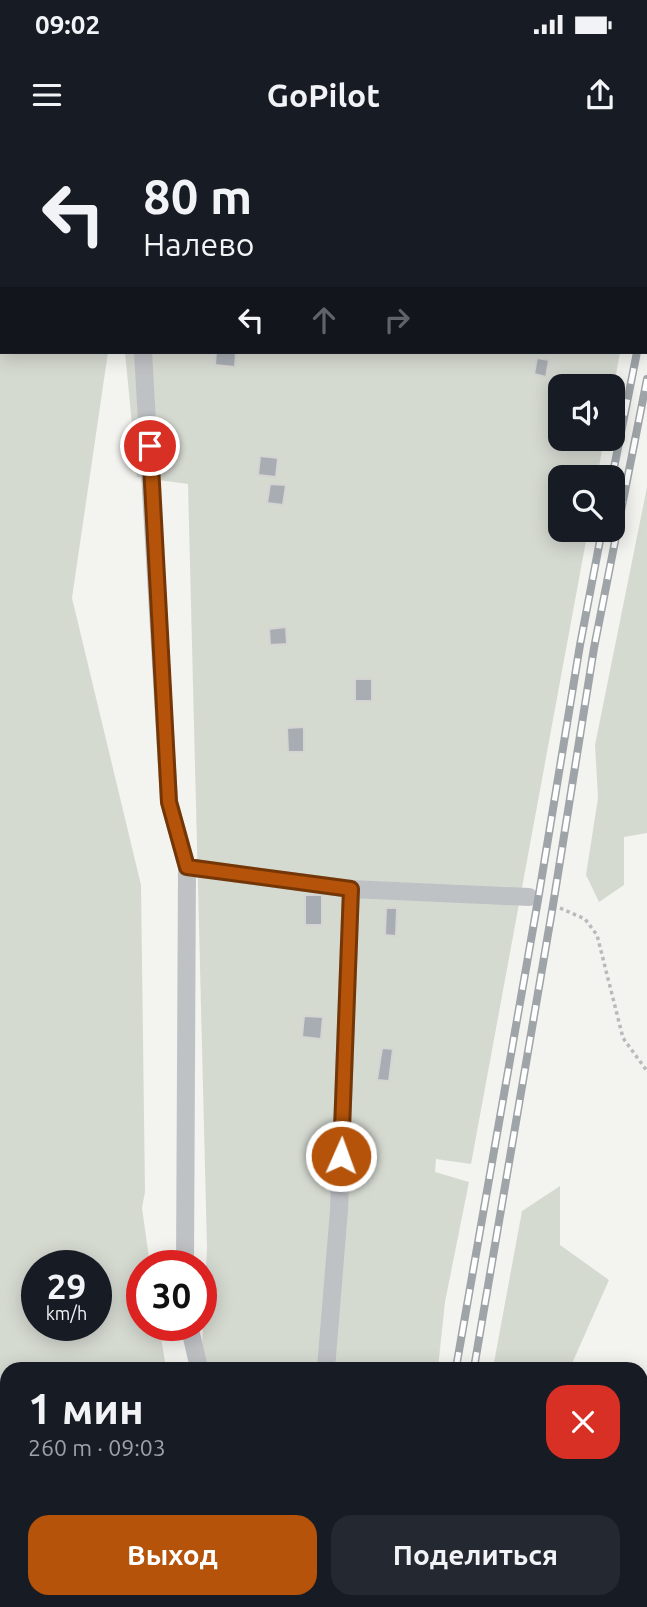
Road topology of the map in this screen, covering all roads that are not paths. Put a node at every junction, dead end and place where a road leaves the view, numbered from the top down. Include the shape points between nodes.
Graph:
1 (143, 354) edge
2 (187, 867) junction
3 (351, 889) junction
4 (529, 897) dead end
5 (185, 1250) edge
6 (193, 1341) edge
7 (198, 1362) edge
8 (326, 1362) edge

1 - 2 street via 169,802
2 - 3 street
2 - 5 street
3 - 4 street
3 - 8 street via 339,1210
6 - 7 street

